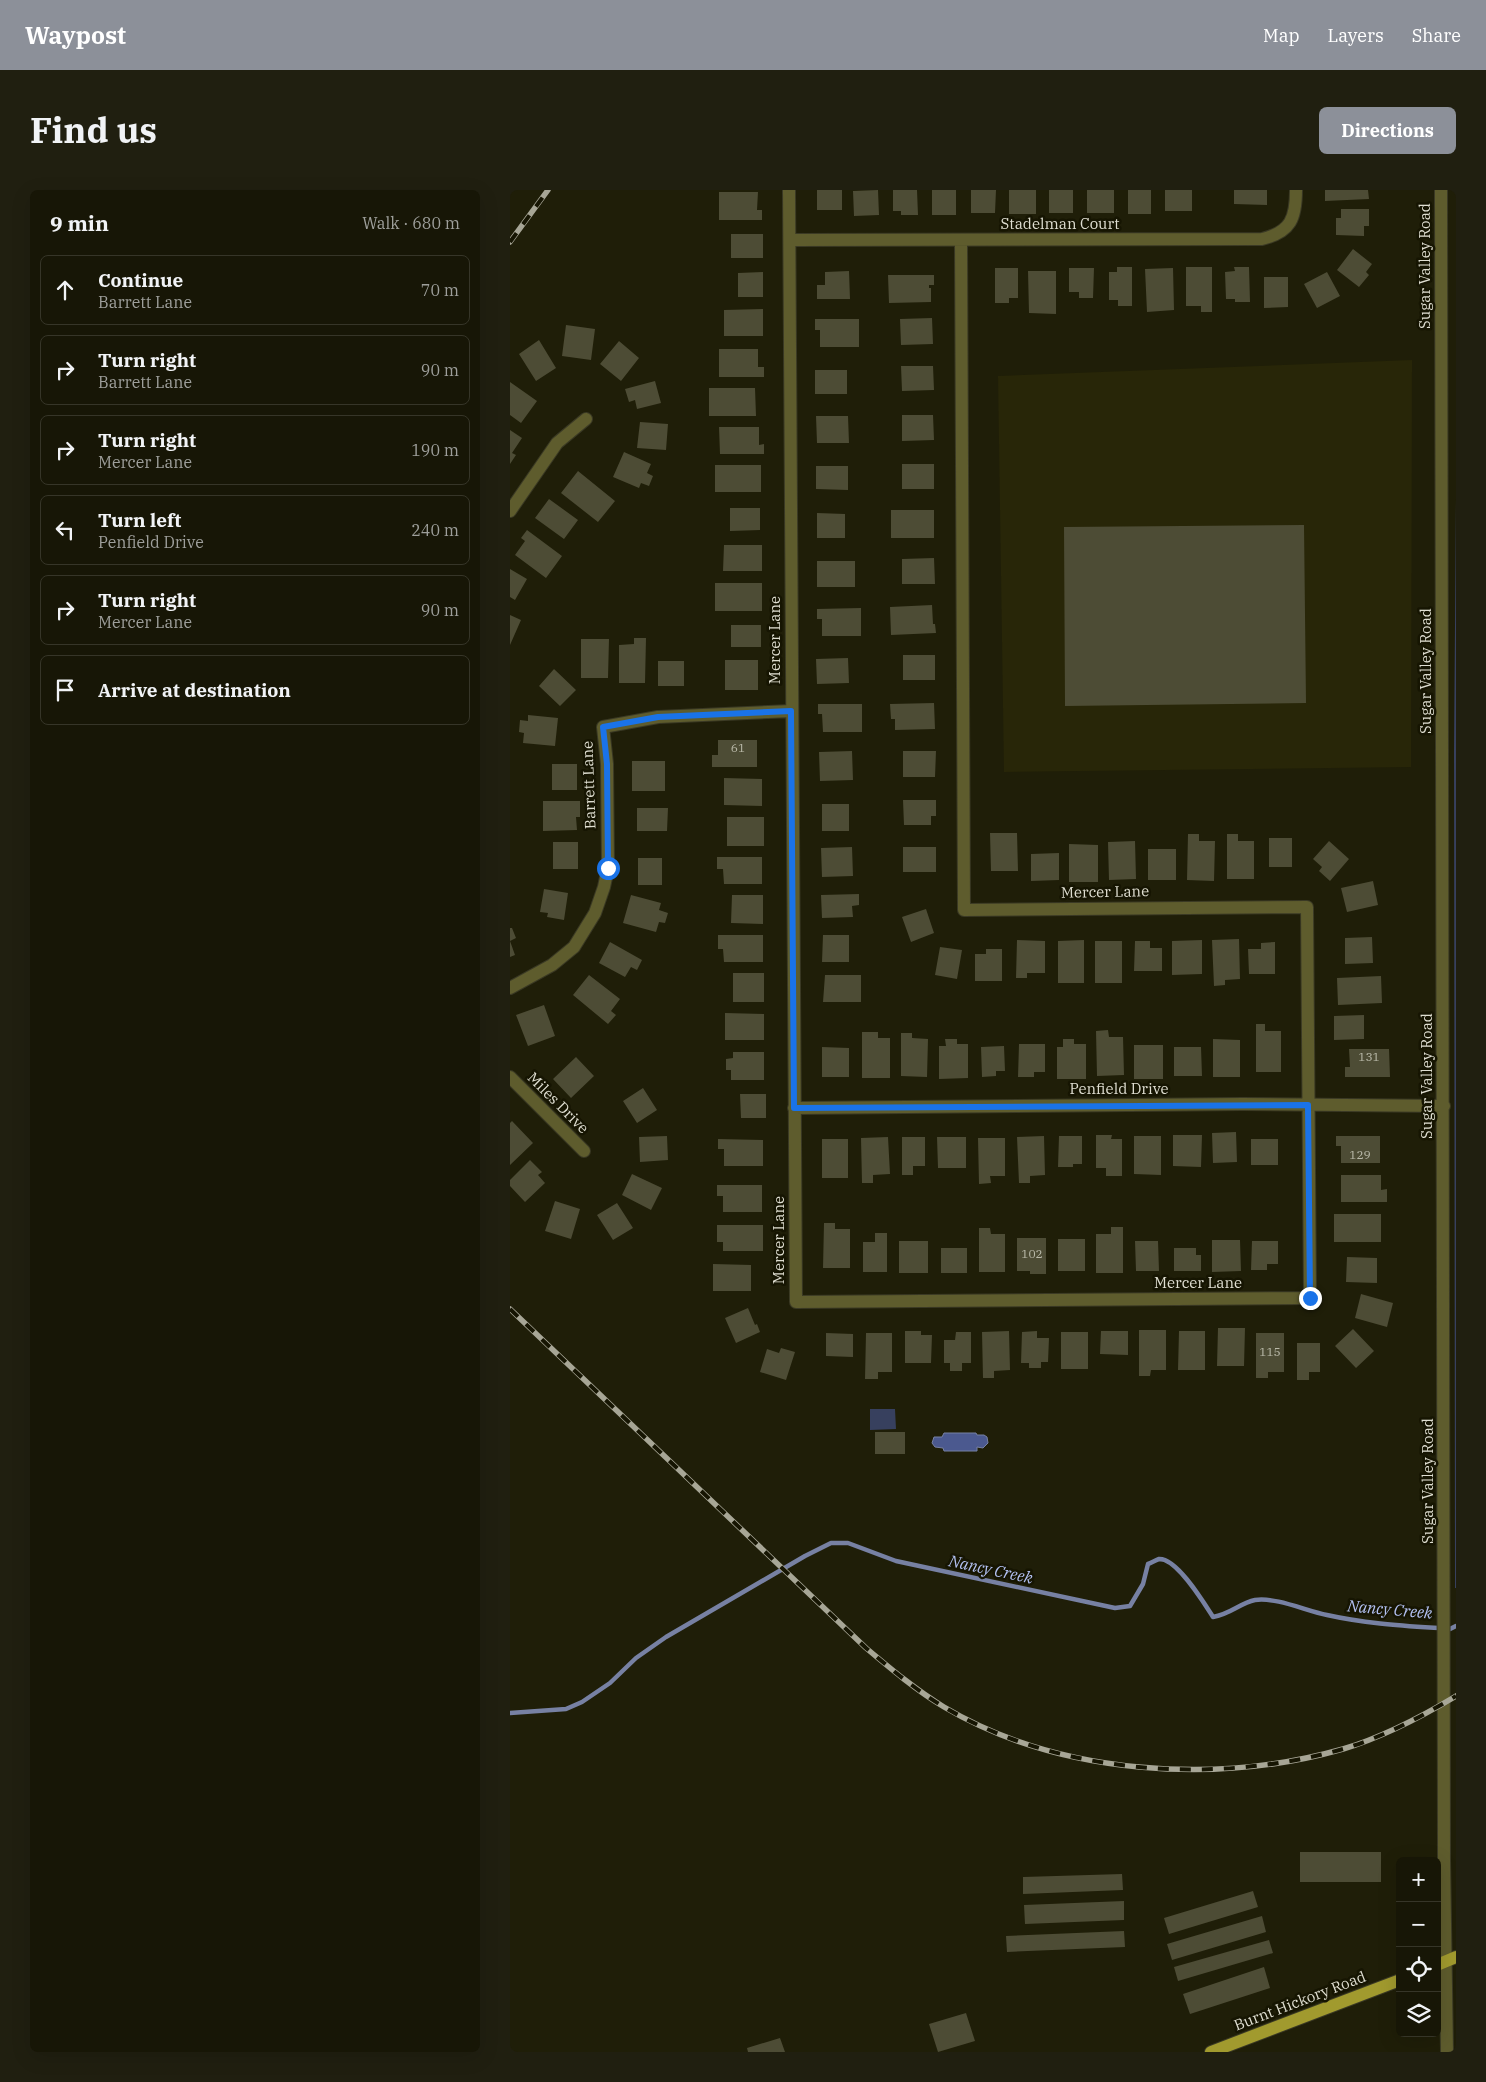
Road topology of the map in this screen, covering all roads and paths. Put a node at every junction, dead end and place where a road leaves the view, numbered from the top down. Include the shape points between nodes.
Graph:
1 (789, 190) edge
2 (1296, 190) edge
3 (1441, 190) edge
4 (790, 240) junction
5 (961, 241) junction
6 (586, 419) dead end
7 (510, 511) edge
8 (791, 711) junction
9 (510, 988) edge
10 (510, 1077) edge
11 (1308, 1105) junction
12 (1444, 1106) junction
13 (794, 1108) junction
14 (584, 1151) dead end
15 (1446, 1962) edge
16 (1396, 1982) edge
17 (1211, 2052) edge
18 (1447, 2052) edge

1 - 4 street, Mercer Lane
2 - 5 street, Stadelman Court via 1296,208 1289,224 1278,234 1262,239
3 - 12 street, Sugar Valley Road
4 - 5 street, Stadelman Court
4 - 8 street, Mercer Lane
5 - 11 street, Mercer Lane via 964,910 1307,907
6 - 7 street via 557,443
8 - 9 street, Barrett Lane via 658,717 603,727 607,764 608,868 595,913 574,947
8 - 13 street, Mercer Lane
10 - 14 street, Miles Drive
11 - 12 street, Penfield Drive
11 - 13 street, Penfield Drive
11 - 13 street, Mercer Lane via 1310,1298 809,1302 796,1302
12 - 15 street, Sugar Valley Road
15 - 18 street, Sugar Valley Road
16 - 17 main road, Burnt Hickory Road

